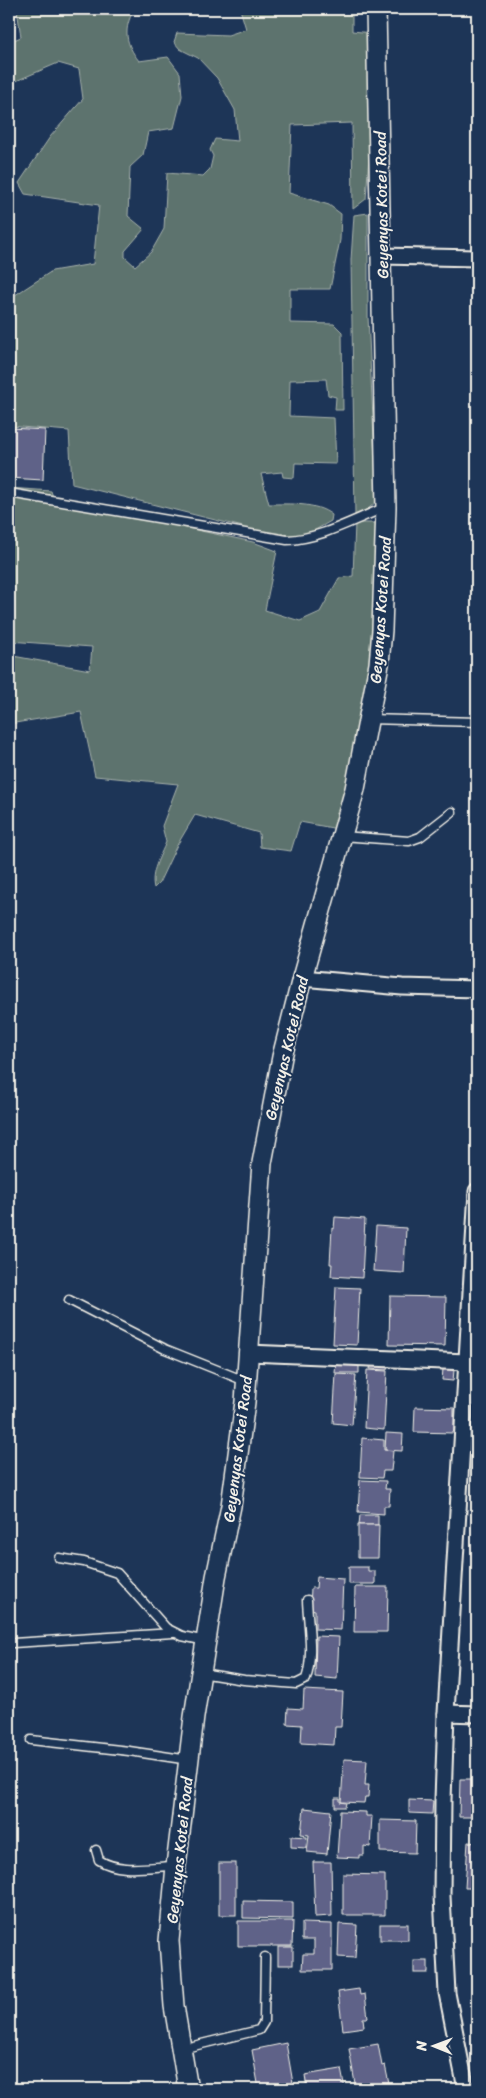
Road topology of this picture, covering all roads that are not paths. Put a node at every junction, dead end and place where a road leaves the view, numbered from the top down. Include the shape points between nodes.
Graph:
1 (376, 9) edge
2 (381, 256) junction
3 (477, 258) edge
4 (9, 493) edge
5 (386, 507) junction
6 (369, 719) junction
7 (477, 722) edge
8 (452, 812) dead end
9 (342, 836) junction
10 (302, 978) junction
11 (477, 989) edge
12 (477, 1179) edge
13 (477, 1191) edge
14 (69, 1300) dead end
15 (248, 1353) junction
16 (466, 1362) junction
17 (247, 1381) junction
18 (59, 1558) dead end
19 (307, 1600) dead end
20 (175, 1632) junction
21 (206, 1641) junction
22 (13, 1643) dead end
23 (201, 1673) junction
24 (446, 1713) junction
25 (477, 1714) edge
26 (31, 1740) dead end
27 (189, 1760) junction
28 (96, 1850) dead end
29 (176, 1866) junction
30 (265, 1956) dead end
31 (181, 2049) junction
32 (188, 2089) edge
33 (466, 2089) edge

1 - 2 street, Geyenyas Kotei Road
2 - 3 street
2 - 5 street, Geyenyas Kotei Road
4 - 5 lane via 287,540 317,535
5 - 6 street, Geyenyas Kotei Road via 382,630
6 - 7 lane
6 - 9 street, Geyenyas Kotei Road
8 - 9 lane via 420,837 409,841
9 - 10 street, Geyenyas Kotei Road
10 - 11 street via 402,987
10 - 15 street, Geyenyas Kotei Road via 282,1057 262,1163
12 - 13 street
13 - 16 street
14 - 17 lane via 164,1349
15 - 16 street
15 - 17 street, Geyenyas Kotei Road
16 - 24 street
17 - 21 street, Geyenyas Kotei Road via 231,1506
18 - 20 lane via 117,1573 166,1628
19 - 23 lane via 310,1650 306,1680 296,1684
20 - 21 lane
20 - 22 lane
21 - 23 street, Geyenyas Kotei Road
23 - 27 street, Geyenyas Kotei Road
24 - 25 street
24 - 33 street via 442,1896 447,1993
26 - 27 lane
27 - 29 street, Geyenyas Kotei Road
28 - 29 lane via 99,1860 108,1866
29 - 31 street, Geyenyas Kotei Road via 169,1941
30 - 31 lane via 264,2022 259,2030
31 - 32 street, Geyenyas Kotei Road

